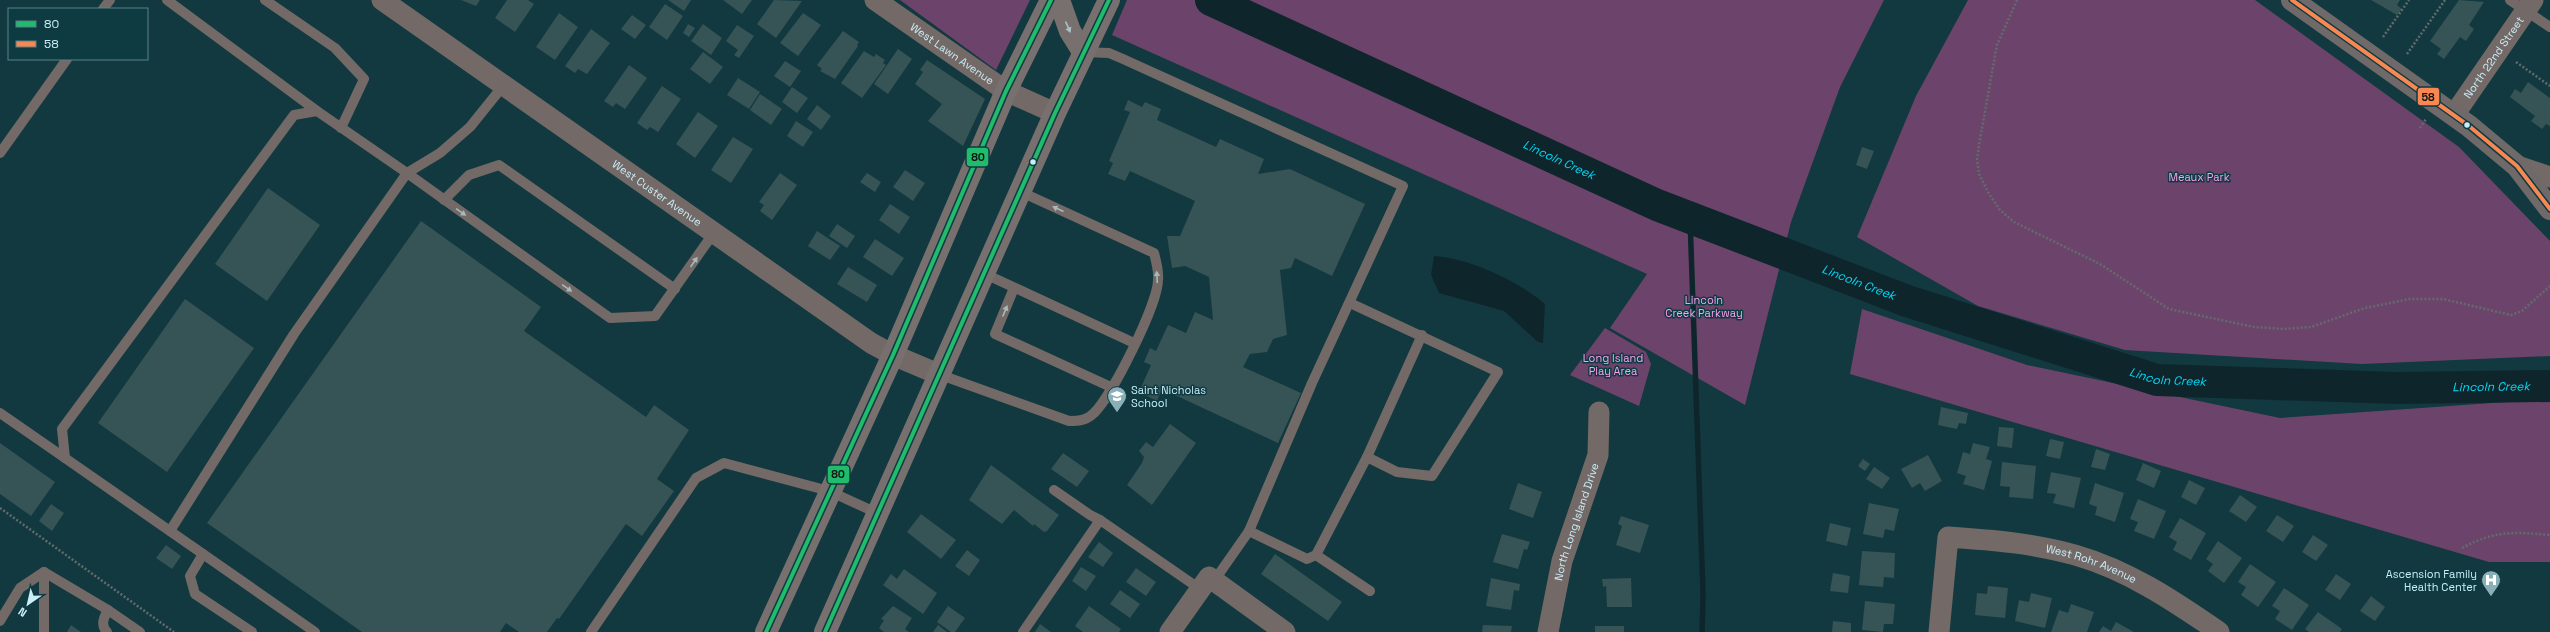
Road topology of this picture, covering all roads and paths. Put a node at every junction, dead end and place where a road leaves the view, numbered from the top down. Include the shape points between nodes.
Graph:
1 (110, 0) edge
2 (167, 0) edge
3 (265, 0) edge
4 (382, 0) edge
5 (875, 0) edge
6 (1051, 0) edge
7 (1059, 0) edge
8 (1109, 0) edge
9 (2017, 0) edge
10 (2292, 0) edge
11 (2409, 0) edge
12 (2445, 0) edge
13 (2523, 4) edge
14 (104, 8) edge
15 (2550, 27) edge
16 (2383, 37) dead end
17 (1083, 52) junction
18 (2407, 54) dead end
19 (66, 60) edge
20 (2516, 62) dead end
21 (503, 86) junction
22 (2550, 86) edge
23 (1006, 91) junction
24 (318, 111) junction
25 (1054, 113) junction
26 (2454, 115) junction
27 (2426, 119) dead end
28 (341, 128) junction
29 (2420, 128) dead end
30 (0, 153) edge
31 (2517, 166) junction
32 (407, 174) junction
33 (2550, 177) edge
34 (1019, 191) junction
35 (444, 200) junction
36 (2550, 209) edge
37 (713, 234) junction
38 (983, 273) junction
39 (2550, 286) edge
40 (1014, 288) junction
41 (675, 289) junction
42 (1350, 303) junction
43 (1422, 335) junction
44 (1134, 343) junction
45 (892, 355) junction
46 (938, 374) junction
47 (1113, 388) junction
48 (1599, 412) dead end
49 (0, 413) edge
50 (66, 458) junction
51 (1367, 458) junction
52 (1054, 490) dead end
53 (829, 491) junction
54 (0, 508) edge
55 (877, 513) junction
56 (1100, 520) junction
57 (170, 531) junction
58 (1249, 531) junction
59 (2550, 535) edge
60 (2462, 548) dead end
61 (204, 554) junction
62 (1316, 555) junction
63 (44, 572) junction
64 (1208, 582) junction
65 (1370, 591) dead end
66 (108, 610) junction
67 (0, 621) edge
68 (44, 632) edge
69 (107, 632) edge
70 (140, 632) edge
71 (174, 632) edge
72 (252, 632) edge
73 (315, 632) edge
74 (591, 632) edge
75 (766, 632) edge
76 (825, 632) edge
77 (1023, 632) edge
78 (1170, 632) edge
79 (1285, 632) edge
80 (1548, 632) edge
81 (1939, 632) edge
82 (2219, 632) edge

1 - 14 lane
2 - 24 lane
3 - 28 lane via 335,48 364,79
4 - 21 street, West Custer Avenue
5 - 23 street, West Lawn Avenue
6 - 23 main road
7 -> 17 main road via 1070,31
8 - 17 main road
9 - 39 path via 1997,46 1977,159 1979,174 2000,210 2014,222 2100,264 2169,309 2254,327 2284,329 2311,327 2365,308 2410,299 2443,299 2511,315 2522,311
10 - 26 street
11 - 16 path
12 - 18 path
13 - 15 lane
13 - 26 street, North 22nd Street
17 - 25 main road
17 - 42 lane via 1109,53 1403,186
19 - 30 lane
20 - 22 path
21 - 32 lane via 470,127 440,153
21 - 37 street, West Custer Avenue
23 - 25 street, West Lawn Avenue
23 - 45 main road
24 - 28 lane
24 - 50 lane via 294,115 62,429
25 - 34 main road
26 - 31 street
27 - 29 path
28 - 32 lane
31 - 33 street
31 - 36 street
32 - 35 lane
32 - 57 lane via 294,334
34 - 38 main road
44 -> 34 lane via 1158,280 1154,253
35 - 41 lane via 469,175 499,165
35 -> 41 lane via 610,318 655,316
41 -> 37 lane
37 - 45 street, West Custer Avenue via 864,339
38 - 40 lane
38 - 46 main road
40 - 44 lane
47 -> 40 lane via 995,334
42 - 43 lane
42 - 58 lane via 1312,383
43 - 51 lane
43 - 51 lane via 1498,372 1432,476 1398,472
44 - 47 lane
45 - 46 street, West Custer Avenue
45 - 53 main road
46 - 47 lane via 1069,421 1084,420 1095,412
46 - 55 main road
48 - 80 street, North Long Island Drive via 1598,454 1562,561
49 - 50 lane
50 - 57 lane
51 - 62 lane
52 - 56 lane via 1090,516
53 - 55 lane
53 - 74 lane via 724,463 696,478
53 - 75 main road
54 - 71 path
55 - 76 main road
56 - 64 lane
56 - 77 lane
57 - 61 lane
58 - 62 lane via 1307,559
58 - 64 lane
59 - 60 path via 2501,533 2483,537
61 - 72 lane via 190,576 195,594
61 - 73 lane
62 - 65 lane
63 - 66 lane
63 - 67 lane via 20,588
63 - 68 lane
64 - 78 street
64 - 79 street
66 - 69 lane via 103,619
66 - 70 lane
81 - 82 street, West Rohr Avenue via 1948,537 2013,542 2052,549 2097,562 2152,588

